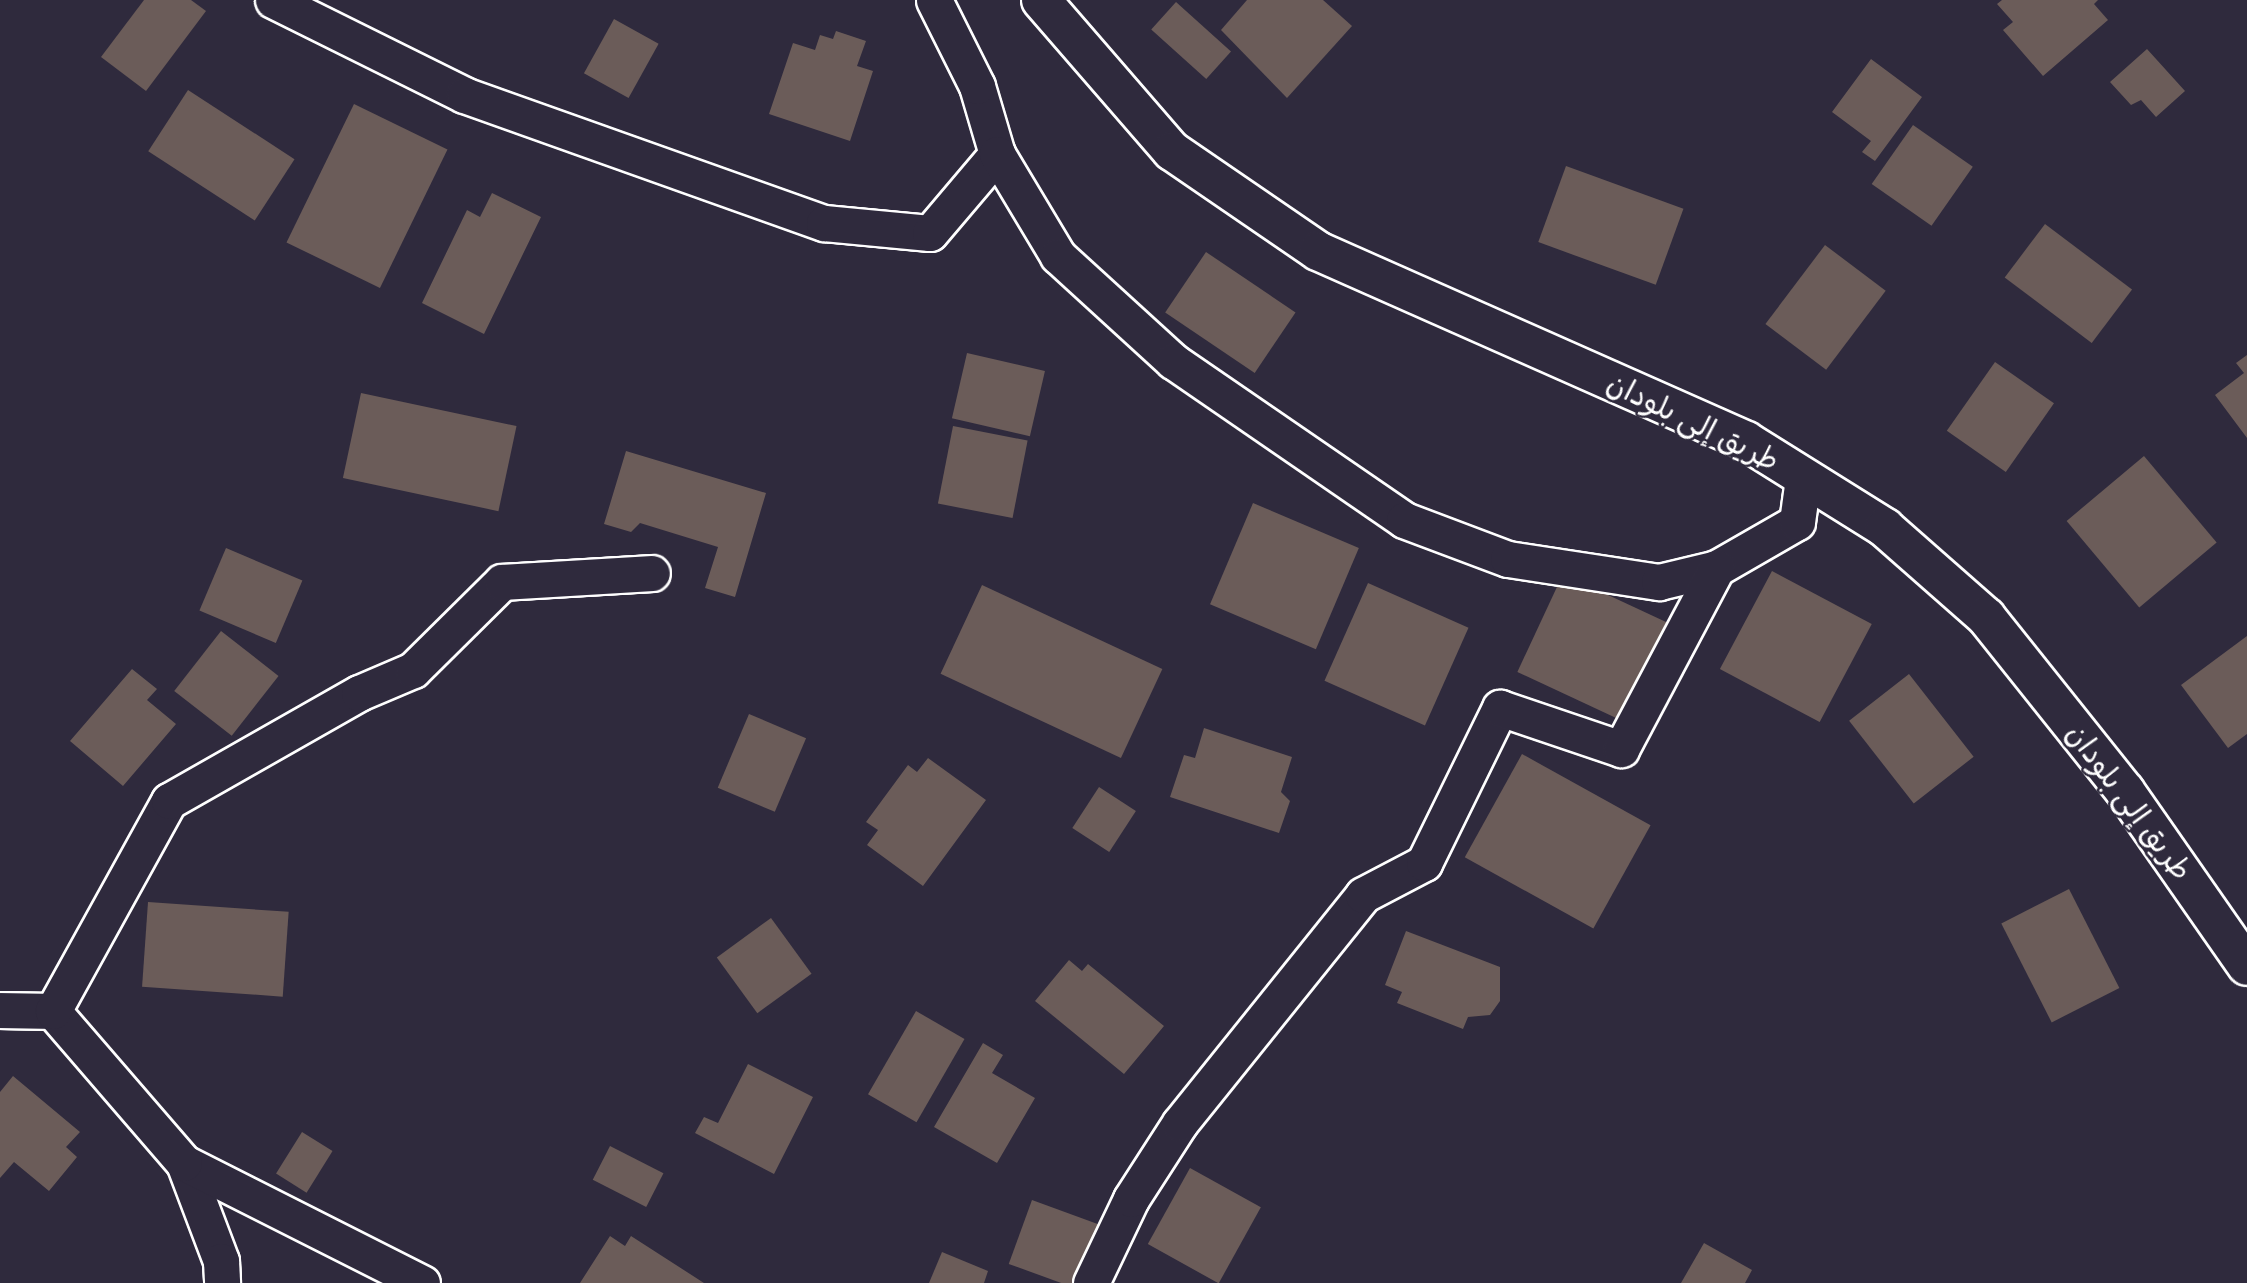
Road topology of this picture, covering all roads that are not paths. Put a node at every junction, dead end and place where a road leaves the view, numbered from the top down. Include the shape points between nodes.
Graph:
1 (273, 0) edge
2 (934, 0) edge
3 (1041, 0) edge
4 (997, 154) junction
5 (1803, 478) junction
6 (1717, 568) junction
7 (652, 573) dead end
8 (2247, 966) edge
9 (0, 1010) edge
10 (53, 1011) junction
11 (184, 1163) junction
12 (222, 1283) edge
13 (422, 1283) edge
14 (1091, 1283) edge

1 - 4 street via 464,95 824,223 930,233
2 - 4 street via 977,86
3 - 5 main road, طريق إلى بلودان via 1172,151 1318,251 1746,441
4 - 6 street via 1058,256 1173,362 1404,520 1508,559 1659,582
5 - 6 street via 1797,522
5 - 8 main road, طريق إلى بلودان via 1885,528 1986,617 2125,791
6 - 14 street via 1621,749 1500,708 1424,863 1363,895 1198,1101 1131,1199
7 - 10 street via 502,582 413,670 359,693 169,801
9 - 10 street
10 - 11 street
11 - 12 street via 221,1261
11 - 13 street

